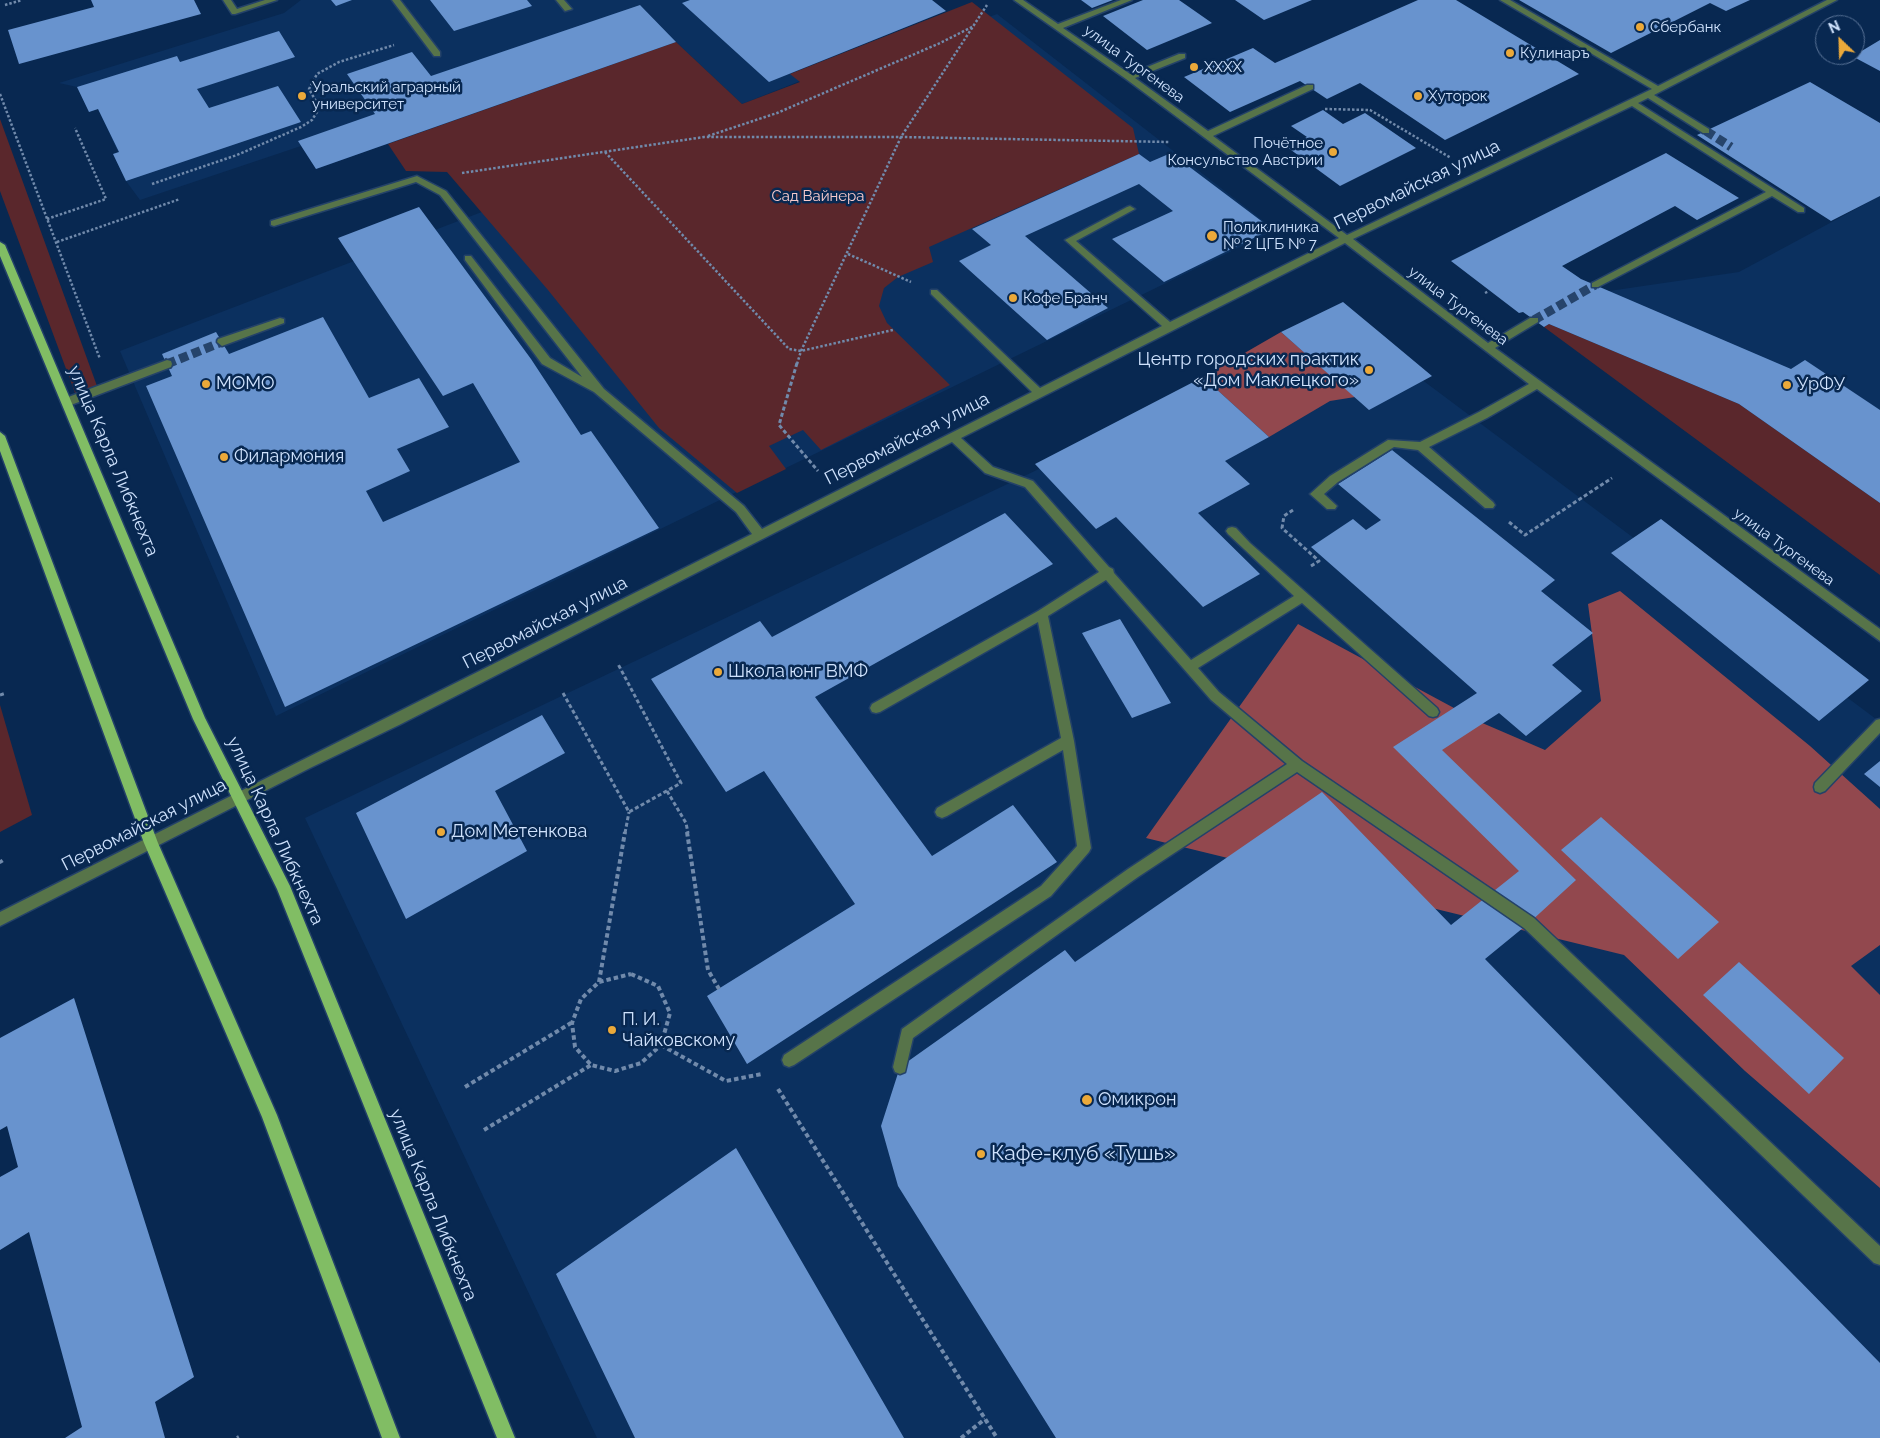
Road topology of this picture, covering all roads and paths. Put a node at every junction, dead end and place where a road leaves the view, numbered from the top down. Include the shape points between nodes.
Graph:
1 (22, 0) edge
2 (227, 0) edge
3 (274, 0) edge
4 (396, 0) edge
5 (560, 0) edge
6 (1018, 0) edge
7 (1128, 0) edge
8 (1504, 0) edge
9 (1833, 0) edge
10 (5, 5) dead end
11 (986, 5) dead end
12 (568, 9) dead end
13 (975, 26) junction
14 (1057, 28) junction
15 (423, 35) junction
16 (437, 54) dead end
17 (1182, 56) dead end
18 (1129, 77) junction
19 (1310, 87) dead end
20 (1659, 90) junction
21 (0, 94) edge
22 (1648, 96) junction
23 (1632, 103) junction
24 (1272, 105) junction
25 (75, 128) dead end
26 (1706, 131) tunnel mouth
27 (1207, 135) junction
28 (704, 138) junction
29 (901, 138) junction
30 (1169, 142) dead end
31 (604, 152) junction
32 (1458, 162) dead end
33 (417, 179) junction
34 (152, 184) dead end
35 (1772, 192) junction
36 (180, 199) dead end
37 (1130, 209) dead end
38 (1801, 210) dead end
39 (47, 219) junction
40 (274, 222) dead end
41 (1346, 239) junction
42 (57, 242) junction
43 (0, 245) edge
44 (848, 254) junction
45 (468, 258) dead end
46 (1594, 285) tunnel mouth
47 (1490, 290) dead end
48 (934, 292) joint
49 (1485, 293) dead end
50 (1534, 320) tunnel mouth
51 (280, 321) dead end
52 (1169, 327) junction
53 (893, 330) dead end
54 (222, 342) tunnel mouth
55 (1488, 348) junction
56 (801, 351) junction
57 (167, 364) tunnel mouth
58 (102, 365) dead end
59 (1537, 384) junction
60 (600, 392) junction
61 (1039, 393) junction
62 (67, 402) junction
63 (0, 436) edge
64 (953, 437) junction
65 (1421, 446) junction
66 (818, 471) dead end
67 (1612, 478) dead end
68 (1488, 505) dead end
69 (1331, 506) dead end
70 (1282, 528) dead end
71 (1232, 531) dead end
72 (759, 534) junction
73 (1525, 535) dead end
74 (1319, 561) dead end
75 (1108, 572) junction
76 (1303, 596) junction
77 (1042, 614) junction
78 (1880, 636) edge
79 (618, 664) dead end
80 (1189, 666) junction
81 (6, 693) dead end
82 (563, 693) dead end
83 (0, 695) edge
84 (876, 708) dead end
85 (1433, 712) dead end
86 (1880, 724) edge
87 (1068, 741) junction
88 (1297, 765) junction
89 (1820, 787) dead end
90 (667, 791) junction
91 (240, 797) junction
92 (630, 812) junction
93 (942, 812) dead end
94 (151, 844) junction
95 (0, 919) edge
96 (600, 982) junction
97 (719, 989) dead end
98 (572, 1023) junction
99 (660, 1045) junction
100 (789, 1060) dead end
101 (591, 1065) junction
102 (900, 1067) dead end
103 (768, 1073) dead end
104 (774, 1082) dead end
105 (465, 1087) dead end
106 (484, 1130) dead end
107 (1880, 1257) edge
108 (985, 1420) junction
109 (391, 1438) edge
110 (506, 1438) edge
111 (961, 1438) edge
112 (997, 1438) edge

1 - 10 path
2 - 3 street via 235,12
4 - 15 street
5 - 12 street
6 - 14 street, улица Тургенева
7 - 14 street
8 - 20 street
9 - 20 street, Первомайская улица
11 - 13 path
13 - 28 path via 777,112
13 - 29 path
14 - 18 street, улица Тургенева
15 - 16 street
15 - 34 path via 339,62 317,74 309,89 317,103 317,112 301,127 237,155
17 - 18 street
18 - 27 street, улица Тургенева
19 - 24 street
20 - 22 street, Первомайская улица
21 - 39 path
22 - 23 street, Первомайская улица
22 - 26 street
23 - 35 street
23 - 41 street, Первомайская улица
24 - 27 street
24 - 32 path via 1370,110
25 - 39 path via 106,199
27 - 41 street, улица Тургенева
28 - 29 path
28 - 31 path
29 - 30 path
29 - 44 path
31 - 33 path
31 - 56 path via 789,349
33 - 40 street
33 - 60 street via 443,193
35 - 38 street
35 - 46 street
36 - 42 path
37 - 52 street via 1070,240
39 - 42 path
41 - 52 street, Первомайская улица
41 - 55 street, улица Тургенева
42 - 58 path
43 - 62 main road, улица Карла Либкнехта
44 - 48 path
44 - 56 path
45 - 60 street via 546,362
47 - 49 path
48 - 61 street
50 - 55 street
51 - 54 street
52 - 61 street, Первомайская улица
53 - 56 path
55 - 59 street, улица Тургенева
56 - 66 path via 779,425
57 - 62 street
59 - 65 street via 1483,416
59 - 78 street, улица Тургенева
60 - 72 street via 740,510
61 - 64 street, Первомайская улица
62 - 91 main road, улица Карла Либкнехта via 199,719
63 - 94 main road
64 - 72 street, Первомайская улица
64 - 75 street via 989,470 1029,484
65 - 68 street
65 - 69 street via 1392,443 1334,479 1316,494
67 - 73 path
70 - 74 path
71 - 76 street
72 - 91 street, Первомайская улица
75 - 77 street
75 - 80 street
76 - 80 street
76 - 85 street
77 - 84 street
77 - 87 street
79 - 90 path via 681,783
80 - 88 street via 1215,696
81 - 83 path
82 - 92 path
86 - 89 street
87 - 93 street
87 - 100 street via 1084,848 1046,891
88 - 102 street via 1133,873 907,1034
88 - 107 street via 1529,923
90 - 92 path
90 - 97 path via 686,823 708,970
91 - 94 street, Первомайская улица
91 - 110 main road, улица Карла Либкнехта via 283,886
92 - 96 path
94 - 95 street, Первомайская улица
94 - 109 main road via 269,1115
96 - 98 path via 581,999
96 - 99 path via 631,974 658,986 670,1013
98 - 101 path via 575,1047
98 - 105 path
99 - 101 path via 641,1063 615,1070
99 - 103 path via 726,1081
101 - 106 path
104 - 108 path
108 - 111 path
108 - 112 path

